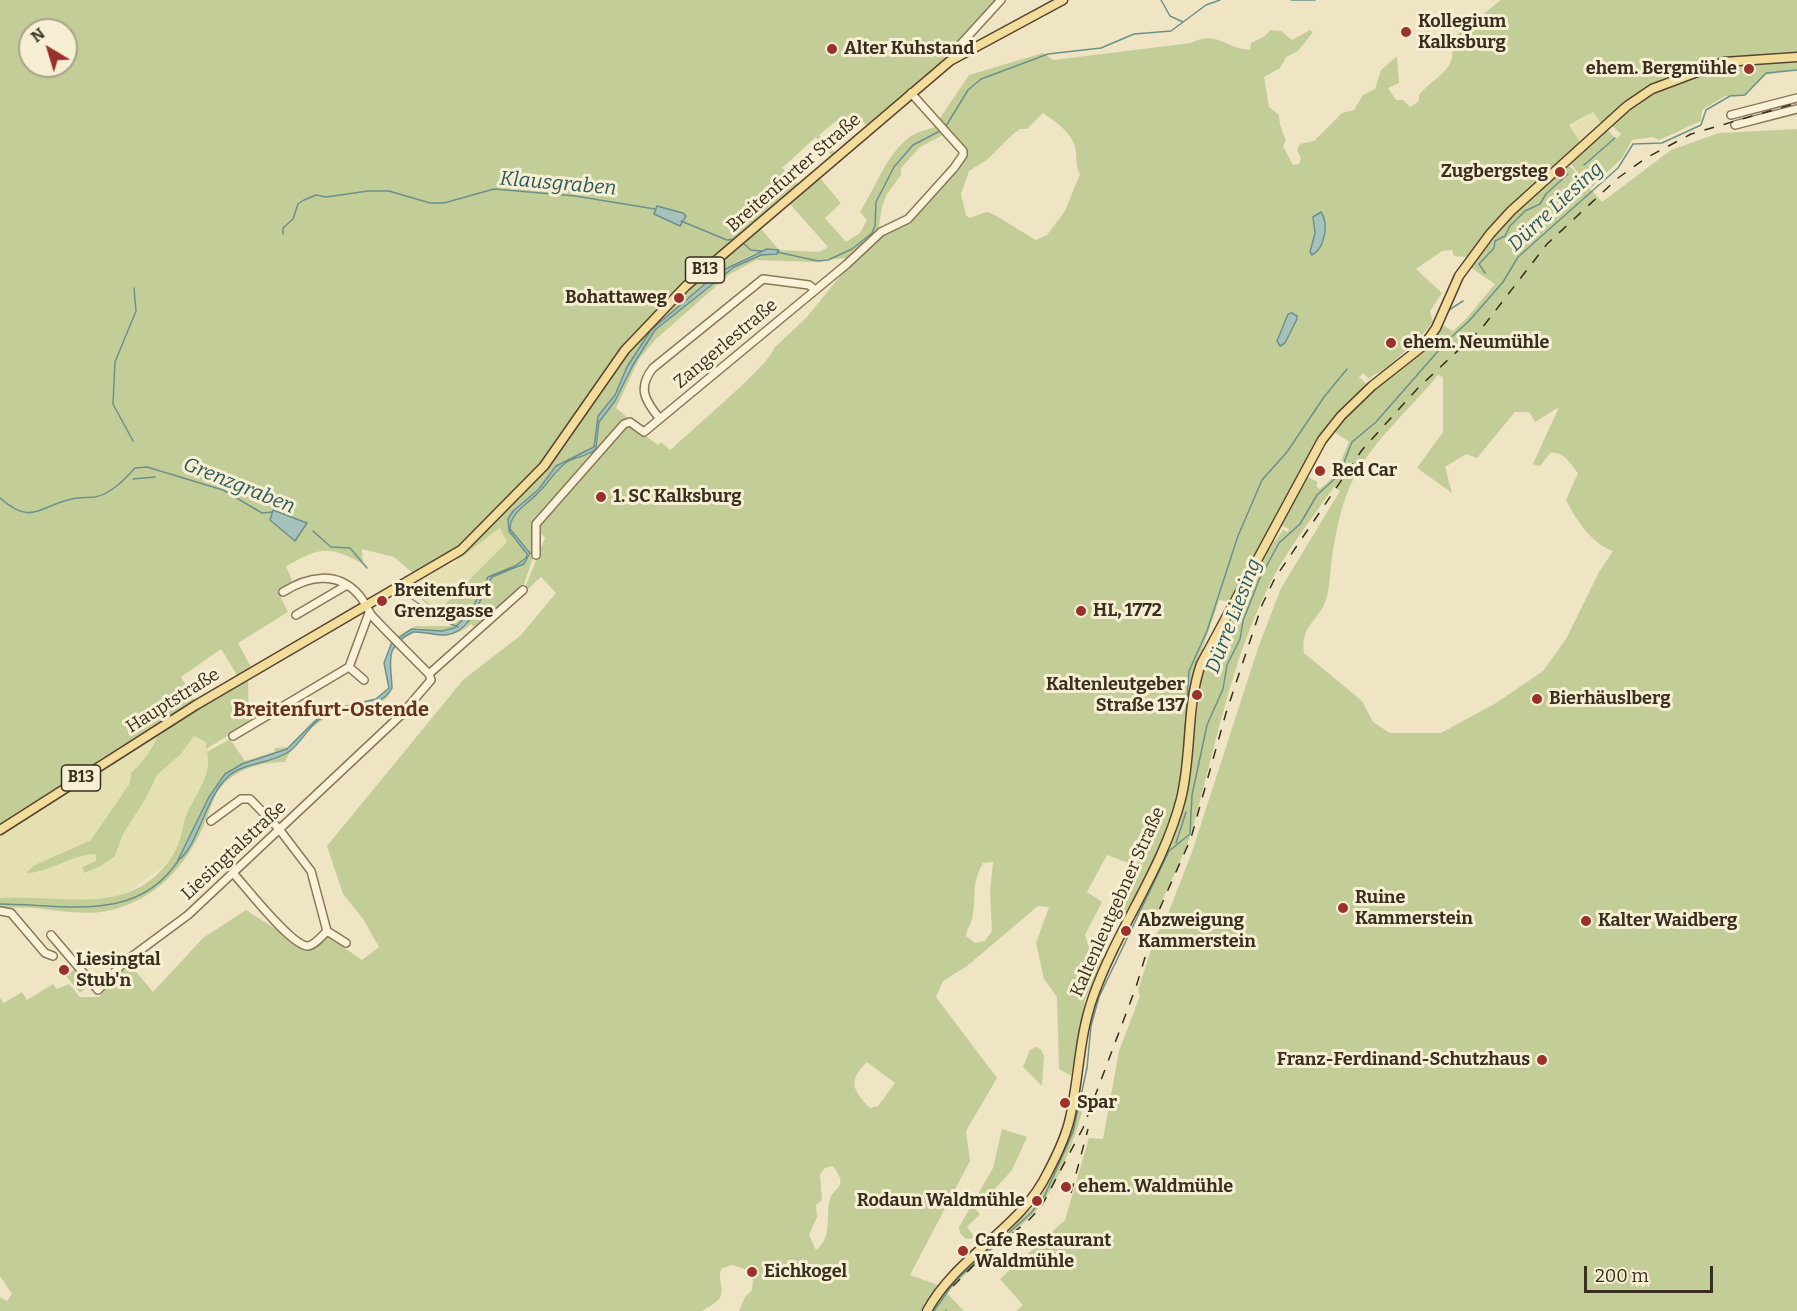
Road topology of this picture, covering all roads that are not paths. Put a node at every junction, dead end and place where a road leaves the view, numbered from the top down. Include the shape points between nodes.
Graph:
1 (1001, 0) edge
2 (1063, 0) edge
3 (960, 54) junction
4 (1797, 57) edge
5 (911, 93) junction
6 (1797, 98) edge
7 (1797, 109) edge
8 (1731, 115) dead end
9 (1735, 125) dead end
10 (815, 290) junction
11 (660, 419) junction
12 (536, 555) dead end
13 (347, 585) junction
14 (403, 585) joint
15 (523, 590) dead end
16 (283, 592) dead end
17 (368, 609) junction
18 (296, 615) dead end
19 (348, 667) junction
20 (429, 674) junction
21 (364, 680) dead end
22 (233, 736) dead end
23 (211, 821) dead end
24 (279, 829) junction
25 (0, 830) edge
26 (233, 873) junction
27 (0, 911) edge
28 (327, 932) junction
29 (51, 935) dead end
30 (346, 943) dead end
31 (53, 956) dead end
32 (927, 1311) edge

1 - 3 street via 959,46
2 - 3 main road, Breitenfurter Straße / B13
3 - 5 main road, Breitenfurter Straße / B13
4 - 32 main road, Kaltenleutgebner Straße via 1719,63 1665,82 1632,102 1502,221 1459,276 1427,341 1372,386 1326,434 1201,664 1194,688 1180,803 1163,849 1110,953 1092,999 1069,1125 1050,1170 1034,1199 968,1258
5 - 10 street, Zangerlestraße via 964,153 908,219 881,232
5 - 14 main road, Breitenfurter Straße / B13 via 686,286 625,350 537,474 461,550
6 - 8 street
7 - 9 street
10 - 11 street, Zangerlestraße
10 - 11 street via 809,285 763,279 653,368 645,377 644,398
11 - 12 street, Zangerlestraße via 644,432 630,422 620,427 536,524
13 - 16 street via 331,578 318,578
13 - 17 street
13 - 18 street
14 - 17 main road, Hauptstraße / B13
15 - 20 street
17 - 19 street
17 - 20 street
17 - 25 main road, Hauptstraße / B13 via 196,705
19 - 21 street
19 - 22 street
20 - 24 street, Liesingtalstraße via 431,680 401,715
23 - 24 street via 245,797
24 - 26 street, Liesingtalstraße
24 - 28 street via 315,879
26 - 28 street via 270,919 303,945
26 - 29 street, Liesingtalstraße via 188,915 123,963 98,990
27 - 31 street via 11,913 44,952
28 - 30 street

